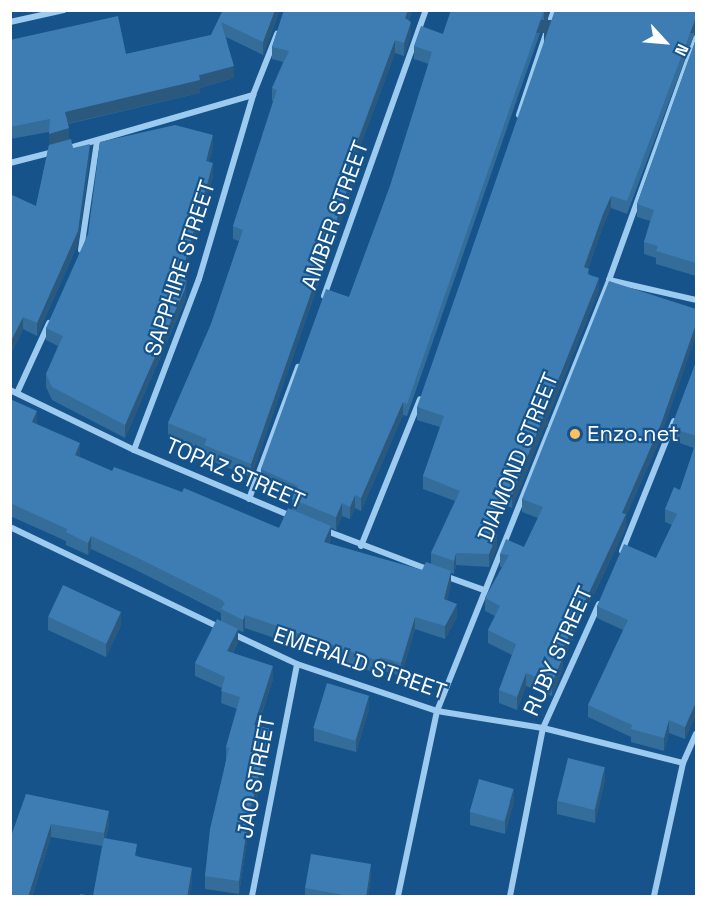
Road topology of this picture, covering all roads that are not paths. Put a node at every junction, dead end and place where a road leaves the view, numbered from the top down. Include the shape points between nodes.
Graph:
1 (426, 10) edge
2 (554, 10) edge
3 (62, 11) edge
4 (282, 21) edge
5 (10, 22) edge
6 (696, 38) edge
7 (253, 95) junction
8 (517, 119) edge
9 (97, 141) junction
10 (10, 163) edge
11 (78, 256) edge
12 (609, 280) junction
13 (323, 300) edge
14 (696, 300) edge
15 (50, 319) edge
16 (302, 355) edge
17 (10, 390) edge
18 (17, 393) junction
19 (422, 393) edge
20 (676, 415) edge
21 (134, 450) junction
22 (249, 499) junction
23 (300, 520) edge
24 (10, 527) edge
25 (320, 529) edge
26 (361, 546) junction
27 (618, 559) edge
28 (484, 590) junction
29 (602, 599) edge
30 (297, 664) junction
31 (437, 711) junction
32 (543, 728) junction
33 (696, 734) edge
34 (683, 763) junction
35 (252, 897) edge
36 (398, 897) edge
37 (510, 897) edge
38 (654, 897) edge

1 - 13 street, AMBER STREET
2 - 8 street
3 - 5 street
4 - 7 street, SAPPHIRE STREET
6 - 12 street, DIAMOND STREET
7 - 9 street
7 - 21 street, SAPPHIRE STREET via 199,279
9 - 10 street
9 - 11 street
12 - 14 street
12 - 28 street, DIAMOND STREET
15 - 18 street
16 - 22 street
17 - 18 street, TOPAZ STREET
18 - 21 street, TOPAZ STREET
19 - 26 street
20 - 27 street
21 - 22 street, TOPAZ STREET
22 - 23 street, TOPAZ STREET
24 - 30 street, EMERALD STREET
25 - 26 street, TOPAZ STREET
26 - 28 street, TOPAZ STREET
28 - 31 street, DIAMOND STREET
29 - 32 street, RUBY STREET
30 - 31 street, EMERALD STREET
30 - 35 street, JAO STREET
31 - 32 street, EMERALD STREET
31 - 36 street, DIAMOND STREET
32 - 34 street, EMERALD STREET
32 - 37 street, RUBY STREET
33 - 34 street
34 - 38 street

